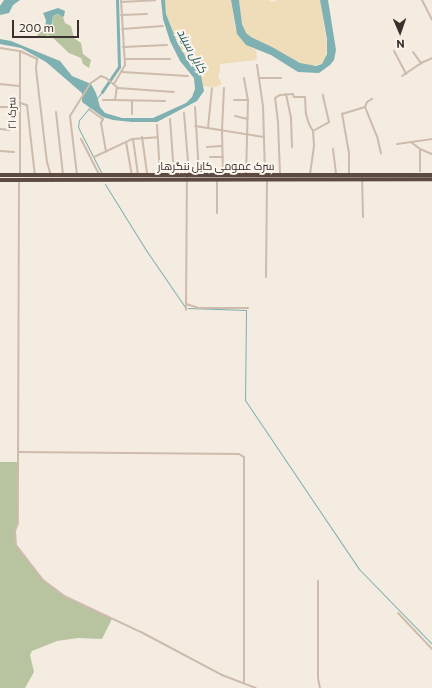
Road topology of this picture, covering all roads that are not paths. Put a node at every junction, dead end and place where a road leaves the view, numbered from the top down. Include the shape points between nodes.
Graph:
1 (155, 0) edge
2 (422, 0) edge
3 (121, 1) edge
4 (147, 14) dead end
5 (121, 15) junction
6 (432, 20) edge
7 (163, 26) dead end
8 (122, 29) junction
9 (166, 45) dead end
10 (124, 47) junction
11 (0, 48) edge
12 (20, 51) junction
13 (394, 51) dead end
14 (413, 52) dead end
15 (432, 58) edge
16 (125, 59) junction
17 (170, 59) dead end
18 (421, 63) junction
19 (257, 65) dead end
20 (122, 72) junction
21 (406, 74) junction
22 (188, 76) dead end
23 (402, 76) dead end
24 (244, 78) dead end
25 (260, 78) junction
26 (281, 78) dead end
27 (112, 82) junction
28 (0, 84) edge
29 (19, 86) junction
30 (117, 87) junction
31 (212, 88) dead end
32 (224, 88) dead end
33 (174, 92) dead end
34 (286, 94) junction
35 (323, 95) dead end
36 (372, 99) dead end
37 (103, 100) dead end
38 (115, 100) junction
39 (234, 100) dead end
40 (248, 100) junction
41 (132, 101) junction
42 (166, 101) dead end
43 (20, 103) junction
44 (0, 107) edge
45 (195, 107) dead end
46 (365, 107) junction
47 (12, 108) dead end
48 (90, 110) dead end
49 (56, 112) dead end
50 (184, 113) dead end
51 (132, 114) dead end
52 (235, 116) dead end
53 (170, 119) dead end
54 (248, 119) junction
55 (157, 124) dead end
56 (195, 126) junction
57 (208, 128) junction
58 (0, 129) edge
59 (10, 130) dead end
60 (222, 130) junction
61 (313, 131) junction
62 (247, 133) junction
63 (142, 137) junction
64 (158, 137) junction
65 (264, 137) junction
66 (81, 139) dead end
67 (133, 139) junction
68 (432, 139) edge
69 (126, 142) junction
70 (411, 142) junction
71 (397, 144) dead end
72 (222, 146) junction
73 (207, 147) dead end
74 (292, 147) dead end
75 (332, 149) dead end
76 (420, 149) junction
77 (0, 151) edge
78 (14, 152) dead end
79 (106, 152) junction
80 (381, 154) dead end
81 (432, 154) edge
82 (94, 157) dead end
83 (210, 157) dead end
84 (223, 157) junction
85 (420, 171) dead end
86 (0, 175) edge
87 (63, 175) junction
88 (77, 175) junction
89 (100, 175) junction
90 (132, 175) junction
91 (138, 175) junction
92 (147, 175) junction
93 (160, 175) junction
94 (200, 175) junction
95 (223, 175) junction
96 (246, 175) junction
97 (265, 175) junction
98 (280, 175) junction
99 (310, 175) junction
100 (336, 175) junction
101 (349, 175) junction
102 (432, 175) edge
103 (20, 176) junction
104 (35, 176) junction
105 (51, 176) junction
106 (174, 176) junction
107 (187, 177) junction
108 (362, 177) junction
109 (217, 179) junction
110 (432, 179) edge
111 (0, 180) edge
112 (267, 180) junction
113 (217, 213) dead end
114 (362, 217) dead end
115 (266, 277) dead end
116 (186, 304) junction
117 (248, 308) dead end
118 (186, 310) dead end
119 (18, 452) junction
120 (318, 581) dead end
121 (398, 613) dead end
122 (432, 649) edge
123 (244, 682) junction
124 (256, 688) edge
125 (320, 688) edge

1 - 3 street
2 - 6 street
3 - 5 street
4 - 5 street
5 - 8 street
7 - 8 street
8 - 10 street
9 - 10 street
10 - 16 street
11 - 12 street
12 - 29 street, سرک ۲۱
12 - 105 street via 37,59 47,162
13 - 21 street
14 - 18 street
15 - 18 street
16 - 17 street
16 - 20 street
18 - 21 street via 410,68
19 - 25 street
20 - 22 street
20 - 27 street
21 - 23 street
24 - 40 street
25 - 26 street
25 - 65 street
27 - 30 street
27 - 88 street via 101,76 91,83 70,118
28 - 29 street
29 - 43 street, سرک ۲۱
30 - 33 street
30 - 38 street
31 - 57 street
32 - 60 street
34 - 61 street via 305,97 306,114
34 - 74 street via 291,118
34 - 98 street via 275,99
35 - 61 street via 329,122
36 - 46 street
37 - 38 street
38 - 41 street
39 - 40 street
40 - 54 street
41 - 42 street
41 - 51 street
43 - 103 street, سرک ۲۱
43 - 104 street via 27,104
44 - 47 street
45 - 56 street
46 - 80 street via 377,136
46 - 101 street via 342,114 349,153
48 - 79 street via 103,119 101,123
49 - 87 street
50 - 107 street
52 - 54 street
53 - 106 street
54 - 62 street
55 - 64 street
56 - 57 street
56 - 94 street
57 - 60 street
58 - 59 street
60 - 62 street
60 - 72 street
61 - 99 street via 314,146
62 - 65 street
62 - 96 street
63 - 64 street
63 - 67 street
63 - 92 street
64 - 93 street
65 - 97 street
66 - 89 street
67 - 69 street
67 - 91 street
68 - 70 street
69 - 79 street
69 - 90 street
70 - 71 street
70 - 76 street
72 - 73 street
72 - 84 street
75 - 100 street
76 - 81 street
76 - 85 street
77 - 78 street
79 - 82 street
83 - 84 street
84 - 95 street
86 - 103 highway, سرک عمومی کابل ننگرهار
87 - 88 highway, سرک عمومی کابل ننگرهار
87 - 105 highway, سرک عمومی کابل ننگرهار
88 - 89 highway, سرک عمومی کابل ننگرهار
89 - 90 highway, سرک عمومی کابل ننگرهار
90 - 91 highway, سرک عمومی کابل ننگرهار
91 - 92 highway, سرک عمومی کابل ننگرهار
92 - 93 highway, سرک عمومی کابل ننگرهار
93 - 106 highway, سرک عمومی کابل ننگرهار
94 - 95 highway, سرک عمومی کابل ننگرهار
94 - 107 highway, سرک عمومی کابل ننگرهار
95 - 96 highway, سرک عمومی کابل ننگرهار
96 - 97 highway, سرک عمومی کابل ننگرهار
97 - 98 highway, سرک عمومی کابل ننگرهار
98 - 99 highway, سرک عمومی کابل ننگرهار
99 - 100 highway, سرک عمومی کابل ننگرهار
100 - 101 highway, سرک عمومی کابل ننگرهار
101 - 108 highway, سرک عمومی کابل ننگرهار
102 - 108 highway, سرک عمومی کابل ننگرهار
103 - 104 highway, سرک عمومی کابل ننگرهار
103 - 107 highway, سرک عمومی کابل ننگرهار
103 - 111 highway, سرک عمومی کابل ننگرهار
103 - 119 street, سرک ۲۱
104 - 105 highway, سرک عمومی کابل ننگرهار
106 - 107 highway, سرک عمومی کابل ننگرهار
107 - 109 highway, سرک عمومی کابل ننگرهار
107 - 116 street
108 - 110 highway, سرک عمومی کابل ننگرهار
108 - 112 highway, سرک عمومی کابل ننگرهار
108 - 114 street
109 - 112 highway, سرک عمومی کابل ننگرهار
109 - 113 street
112 - 115 street
116 - 117 street via 199,308
116 - 118 street
119 - 123 street, سرک ۲۱ via 16,545 43,580 64,596 135,629 222,675
119 - 123 street via 238,454 244,457
120 - 125 street
121 - 122 street
123 - 124 street, سرک ۲۱

